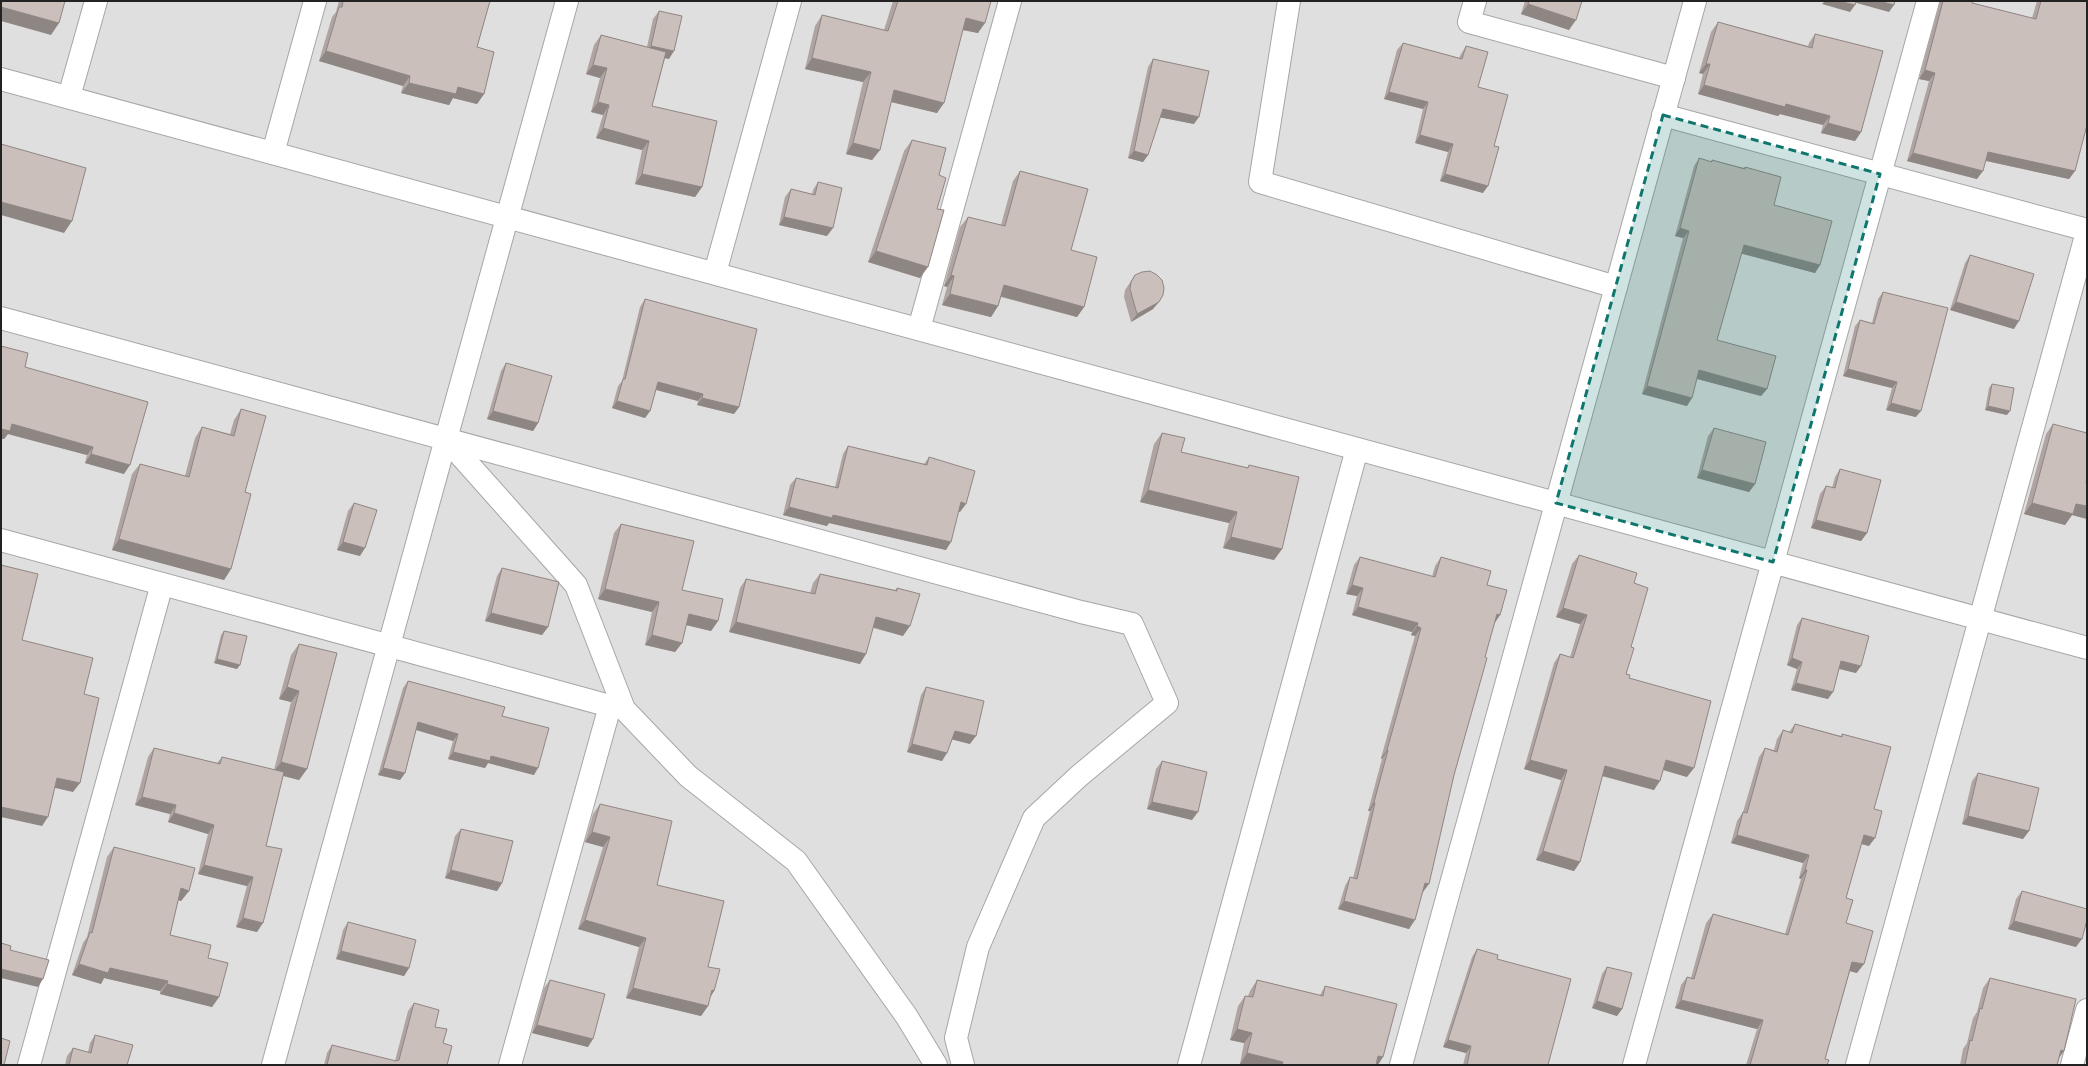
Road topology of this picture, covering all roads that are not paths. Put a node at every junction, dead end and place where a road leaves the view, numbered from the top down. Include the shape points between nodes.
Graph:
1 (96, 1) edge
2 (315, 1) edge
3 (567, 1) edge
4 (790, 1) edge
5 (1010, 1) edge
6 (1290, 1) edge
7 (1475, 1) edge
8 (1695, 1) edge
9 (1928, 1) edge
10 (1674, 78) junction
11 (1, 79) edge
12 (69, 97) junction
13 (1664, 114) junction
14 (273, 153) junction
15 (1880, 174) junction
16 (508, 217) junction
17 (2087, 231) edge
18 (715, 273) junction
19 (1616, 287) junction
20 (1, 318) edge
21 (919, 329) junction
22 (446, 439) junction
23 (1357, 449) junction
24 (1556, 503) junction
25 (1, 540) edge
26 (1773, 562) junction
27 (162, 584) junction
28 (1980, 618) junction
29 (389, 646) junction
30 (2087, 648) edge
31 (2087, 1010) edge
32 (29, 1065) edge
33 (273, 1065) edge
34 (510, 1065) edge
35 (936, 1065) edge
36 (962, 1065) edge
37 (1189, 1065) edge
38 (1401, 1065) edge
39 (1634, 1065) edge
40 (1857, 1065) edge
41 (2072, 1065) edge

1 - 12 street
2 - 14 street
3 - 16 street
4 - 18 street
5 - 21 street
6 - 19 street via 1260,182
7 - 10 street via 1470,22
8 - 10 street
9 - 15 street
10 - 13 street
11 - 12 street
12 - 14 street
13 - 15 street
13 - 19 street
14 - 16 street
15 - 17 street
15 - 26 street
16 - 18 street
16 - 22 street
17 - 28 street
18 - 21 street
19 - 24 street
20 - 22 street
21 - 23 street
22 - 29 street
22 - 35 street via 576,585 624,709 688,776 796,861 907,1017
22 - 36 street via 1132,624 1167,703 1079,776 1034,818 978,948 956,1038
23 - 24 street
23 - 37 street
24 - 26 street
24 - 38 street
25 - 27 street
26 - 28 street
26 - 39 street
27 - 29 street
27 - 32 street
28 - 30 street
28 - 40 street
29 - 33 street
29 - 34 street via 610,706
31 - 41 street

